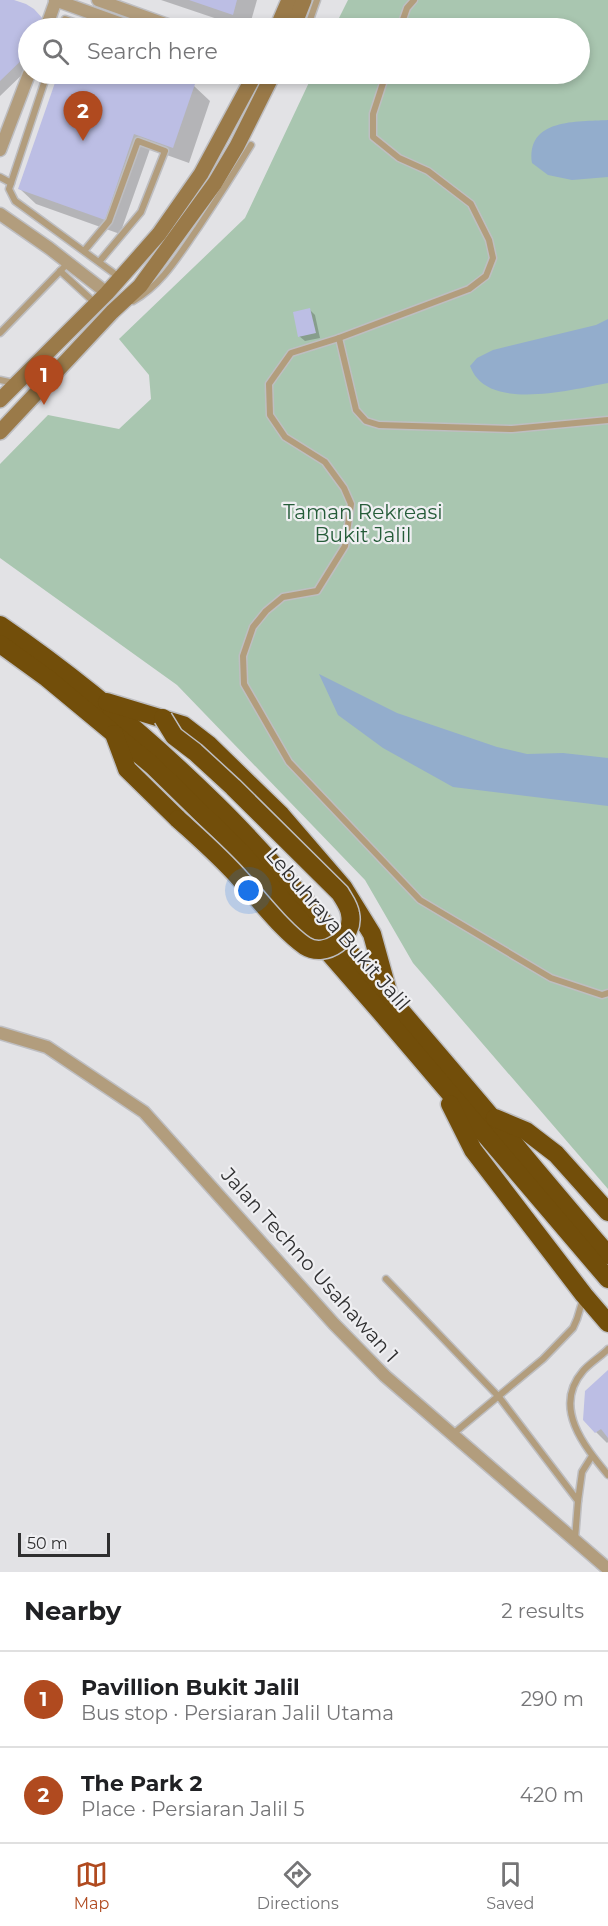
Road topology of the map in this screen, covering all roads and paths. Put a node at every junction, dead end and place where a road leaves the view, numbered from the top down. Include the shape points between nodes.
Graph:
1 (56, 0) edge
2 (98, 0) edge
3 (289, 0) edge
4 (304, 0) edge
5 (318, 0) edge
6 (414, 0) edge
7 (50, 18) edge
8 (106, 18) edge
9 (148, 18) edge
10 (281, 18) edge
11 (297, 18) edge
12 (311, 18) edge
13 (404, 18) edge
14 (25, 84) edge
15 (44, 84) edge
16 (258, 84) edge
17 (259, 84) edge
18 (383, 84) edge
19 (251, 145) dead end
20 (0, 150) edge
21 (0, 177) edge
22 (11, 183) junction
23 (0, 214) edge
24 (84, 251) junction
25 (99, 262) junction
26 (64, 267) junction
27 (121, 278) junction
28 (101, 298) junction
29 (111, 312) junction
30 (0, 333) edge
31 (339, 338) junction
32 (8, 382) edge
33 (0, 400) edge
34 (608, 420) edge
35 (0, 432) edge
36 (1, 630) edge
37 (101, 700) junction
38 (163, 718) junction
39 (113, 731) junction
40 (608, 993) edge
41 (389, 996) junction
42 (0, 1033) edge
43 (439, 1080) junction
44 (490, 1116) junction
45 (608, 1212) edge
46 (608, 1255) edge
47 (386, 1279) dead end
48 (608, 1279) edge
49 (584, 1295) junction
50 (606, 1322) edge
51 (607, 1352) edge
52 (499, 1397) junction
53 (453, 1435) junction
54 (592, 1456) junction
55 (608, 1474) edge
56 (578, 1501) junction
57 (574, 1541) junction
58 (608, 1569) edge

1 - 7 street
1 - 8 street
2 - 9 street
3 - 10 street
4 - 11 street
5 - 12 lane
6 - 13 lane
14 - 20 street
15 - 22 lane
16 - 27 street via 159,234
17 - 29 street via 237,146 214,183 140,286
18 - 31 lane via 373,114 373,137 471,204 489,240 493,258 486,276 469,289
19 - 29 lane via 172,266 147,293
21 - 22 lane
22 - 24 lane via 9,189 15,201
23 - 26 street
24 - 25 lane
24 - 25 lane via 110,221 138,141 165,151 141,212
25 - 27 lane
26 - 28 street
26 - 30 lane
27 - 28 street
28 - 32 street
29 - 35 street
31 - 34 lane via 356,410 366,421 379,425 512,429
31 - 40 lane via 291,353 269,384 270,415 285,437 325,462 344,488 351,504 345,546 317,591 283,597 253,627 243,656 244,684 289,762 420,900 551,978
32 - 33 street
36 - 37 highway, Lebuhraya Bukit Jalil
36 - 39 highway, Lebuhraya Bukit Jalil via 47,678
37 - 38 highway
37 - 41 highway, Lebuhraya Bukit Jalil via 254,843
38 - 39 highway, bridge via 174,736 233,787 340,893 351,914 345,936 328,949 319,951 306,946 127,769
38 - 41 highway via 183,725 210,746 281,815 343,887 372,934
39 - 43 highway, Lebuhraya Bukit Jalil via 241,852
41 - 44 highway, Lebuhraya Bukit Jalil
42 - 53 street, Jalan Techno Usahawan 1 via 47,1047 144,1112 334,1324 385,1376
43 - 48 highway, Lebuhraya Bukit Jalil
43 - 49 highway via 473,1150
44 - 45 highway via 526,1131 556,1154
44 - 46 highway, Lebuhraya Bukit Jalil
47 - 52 lane
49 - 50 highway
49 - 52 lane via 573,1328
51 - 54 lane via 583,1372 570,1400 570,1418
52 - 53 lane
52 - 56 lane
53 - 57 street, Jalan Techno Usahawan 1
54 - 55 lane
54 - 56 lane via 582,1472
56 - 57 lane
57 - 58 street, Jalan Techno Usahawan 1

